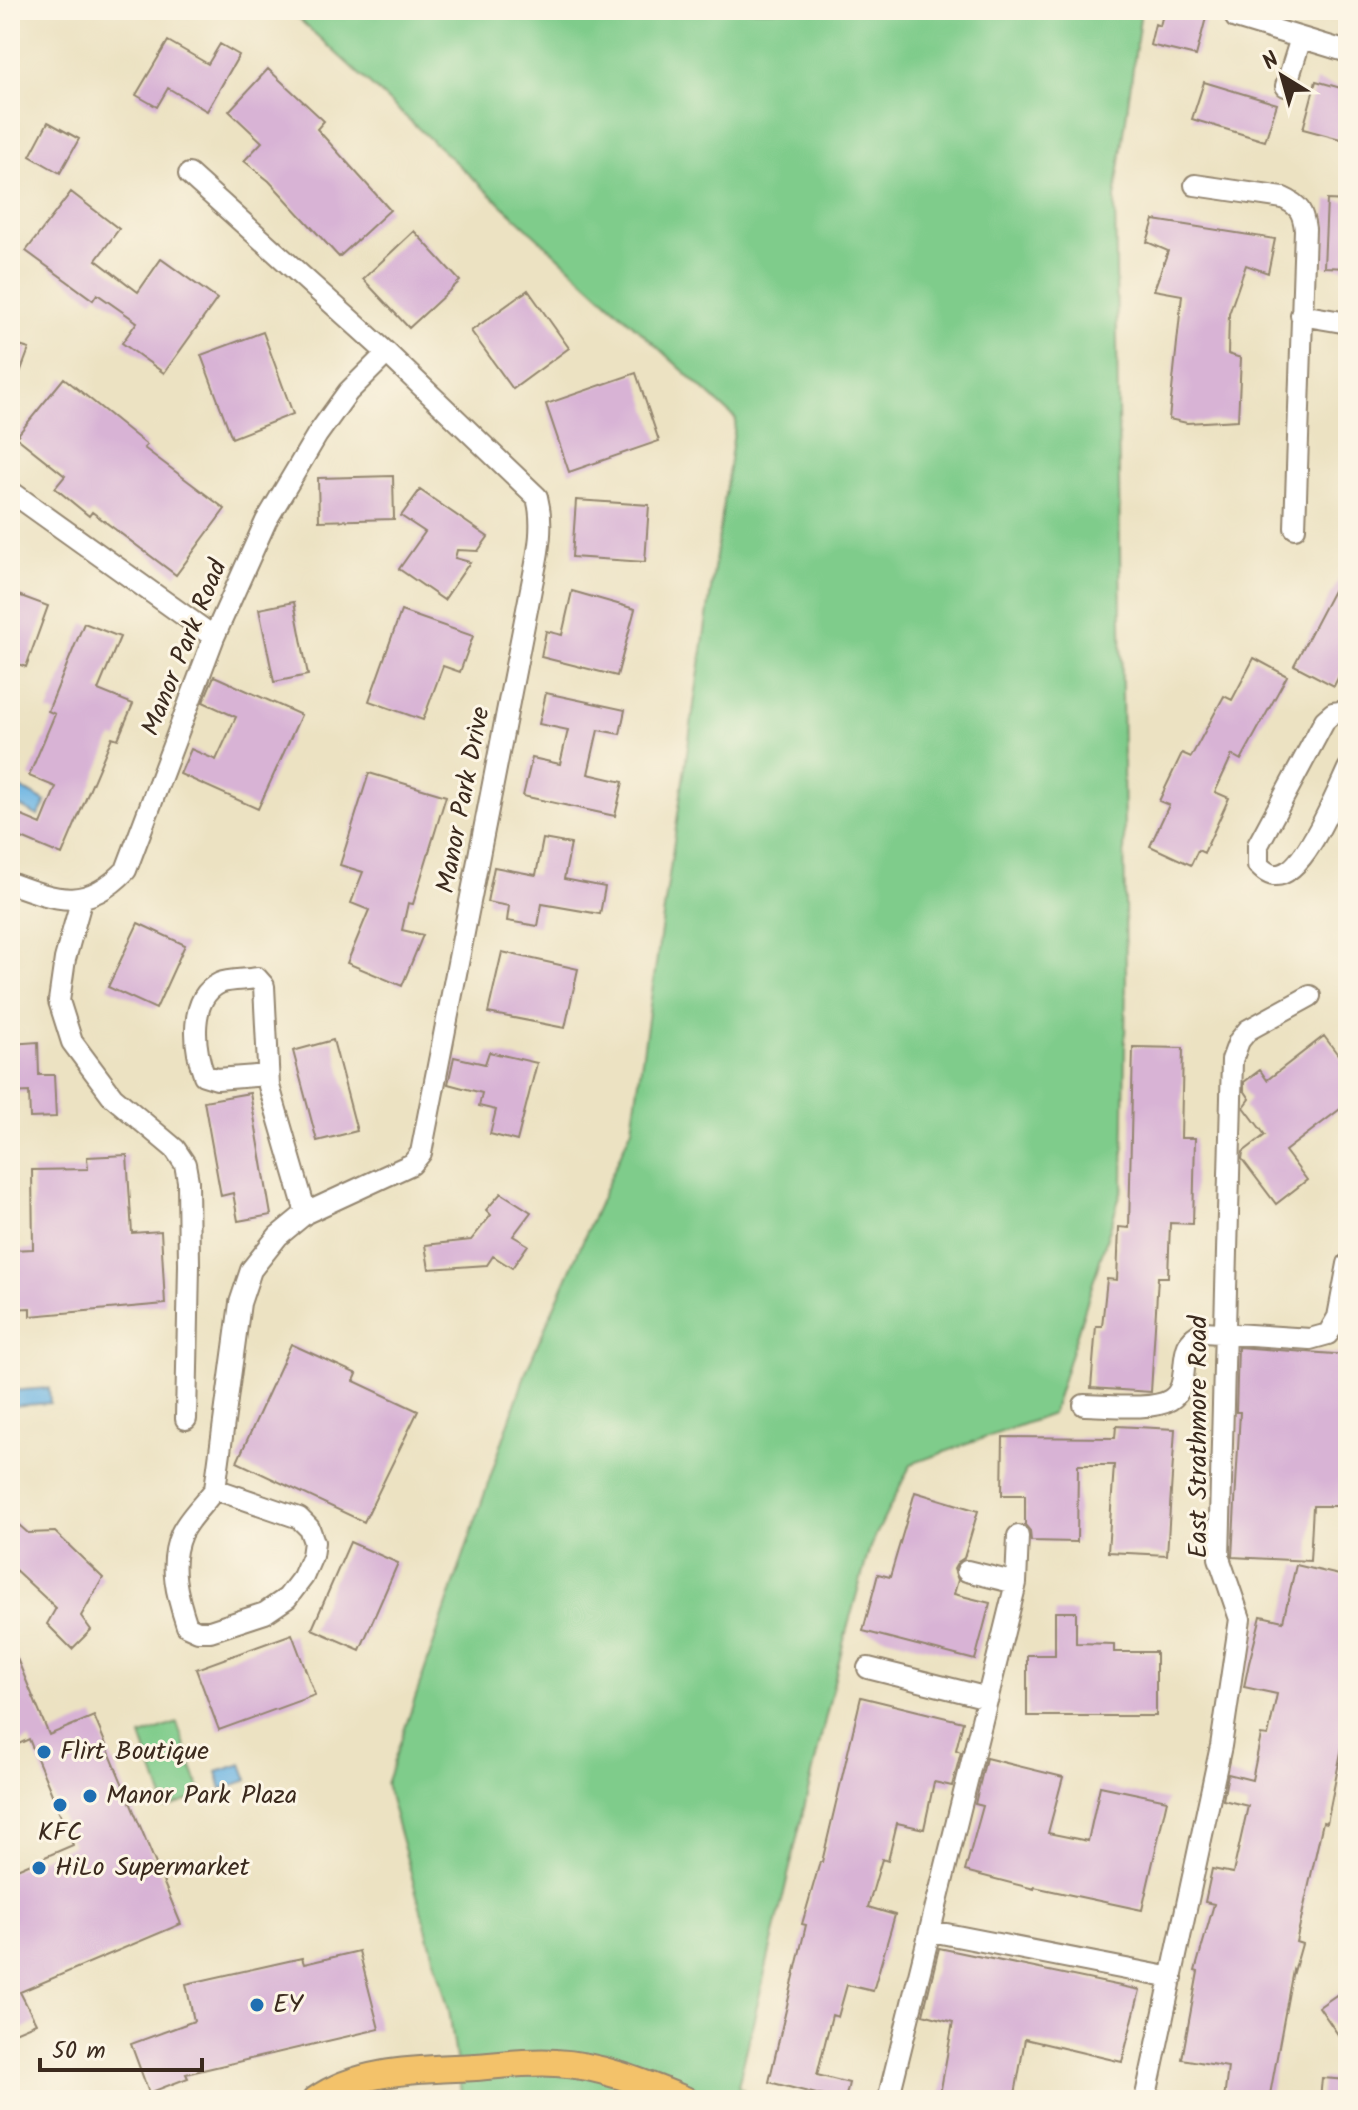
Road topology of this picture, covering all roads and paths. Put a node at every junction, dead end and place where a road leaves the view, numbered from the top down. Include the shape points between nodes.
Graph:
1 (1236, 18) dead end
2 (1301, 38) junction
3 (1348, 52) edge
4 (1286, 86) dead end
5 (189, 174) dead end
6 (1195, 185) dead end
7 (1301, 315) junction
8 (1348, 323) edge
9 (387, 353) junction
10 (10, 491) edge
11 (1295, 528) dead end
12 (214, 637) junction
13 (1348, 711) edge
14 (1348, 769) edge
15 (10, 883) edge
16 (82, 898) junction
17 (1310, 996) dead end
18 (268, 1075) junction
19 (306, 1213) junction
20 (1348, 1264) edge
21 (1225, 1333) junction
22 (1084, 1405) dead end
23 (186, 1419) dead end
24 (215, 1489) junction
25 (1018, 1536) dead end
26 (967, 1571) dead end
27 (1016, 1583) junction
28 (868, 1668) dead end
29 (988, 1698) junction
30 (931, 1931) junction
31 (1172, 1978) junction
32 (316, 2100) edge
33 (685, 2100) edge
34 (888, 2100) edge
35 (1145, 2100) edge

1 - 2 street
2 - 3 street
2 - 4 street
5 - 9 street, Manor Park Drive
6 - 7 street via 1294,202 1305,229
7 - 8 street
7 - 11 street
9 - 12 street, Manor Park Road via 348,392 317,435 266,521
9 - 19 street, Manor Park Drive via 537,497 542,528 421,1153 412,1164
10 - 12 street
12 - 16 street, Manor Park Road via 126,870 99,893
13 - 14 street via 1325,720 1263,835 1256,854 1264,871 1282,874 1304,856
15 - 16 street via 46,897
16 - 23 street via 59,1001 72,1042 113,1097 175,1149 185,1164
17 - 21 street, East Strathmore Road via 1248,1030 1232,1060
18 - 18 street via 204,1075 199,1011 204,996 221,983 257,978 264,986
18 - 19 street
19 - 24 street, Manor Park Drive via 278,1236 251,1270 240,1303
20 - 21 street via 1338,1317 1328,1334 1310,1339
21 - 22 street via 1204,1332 1188,1342 1179,1392 1169,1401
21 - 31 street, East Strathmore Road via 1219,1558 1240,1619 1221,1746
24 - 24 street via 181,1534 174,1569 187,1626 198,1631 265,1613 287,1598 303,1577 314,1542 299,1518
25 - 27 street
26 - 27 street
27 - 29 street
28 - 29 street
29 - 30 street
30 - 31 street
30 - 34 street
31 - 35 street, East Strathmore Road
32 - 33 main road via 369,2076 557,2063 605,2071

